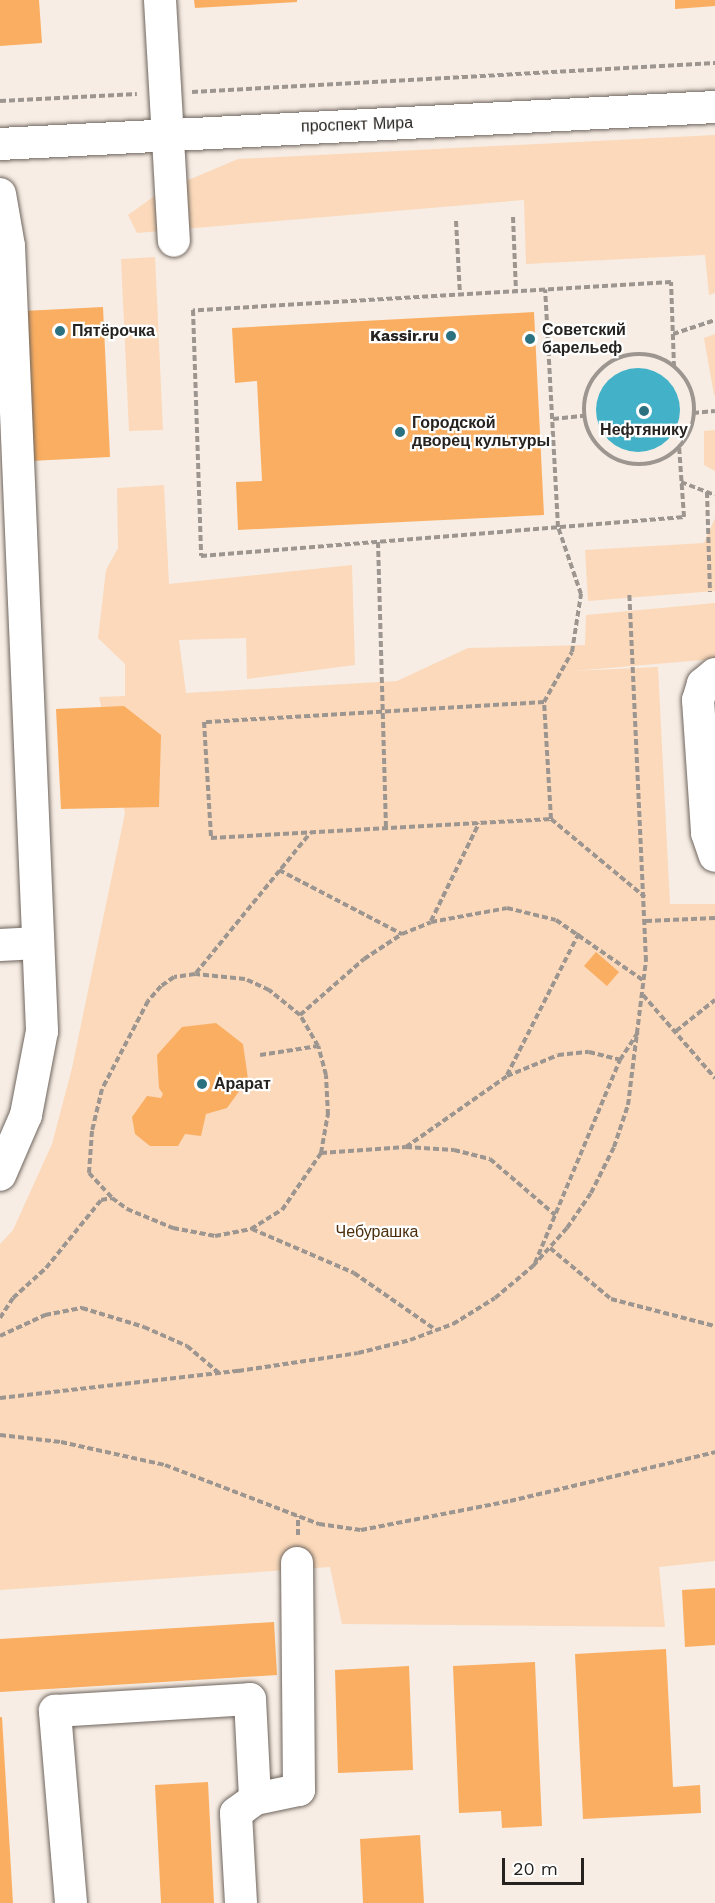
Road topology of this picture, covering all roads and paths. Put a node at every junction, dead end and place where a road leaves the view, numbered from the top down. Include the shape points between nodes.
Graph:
1 (160, 0) edge
2 (715, 63) edge
3 (165, 93) junction
4 (0, 101) edge
5 (715, 107) edge
6 (166, 133) junction
7 (0, 144) edge
8 (0, 194) edge
9 (513, 217) dead end
10 (456, 221) dead end
11 (174, 241) dead end
12 (545, 290) junction
13 (516, 291) junction
14 (460, 294) junction
15 (715, 320) edge
16 (673, 334) junction
17 (674, 367) junction
18 (715, 411) edge
19 (693, 413) junction
20 (584, 416) junction
21 (553, 418) junction
22 (679, 446) junction
23 (681, 482) junction
24 (706, 492) junction
25 (715, 495) edge
26 (558, 527) junction
27 (378, 542) junction
28 (629, 592) dead end
29 (710, 592) dead end
30 (715, 674) edge
31 (544, 702) junction
32 (383, 711) junction
33 (551, 819) junction
34 (479, 823) junction
35 (386, 828) junction
36 (310, 833) junction
37 (715, 856) edge
38 (279, 870) junction
39 (646, 897) junction
40 (715, 918) edge
41 (646, 921) junction
42 (431, 922) junction
43 (579, 933) junction
44 (402, 934) junction
45 (38, 943) junction
46 (0, 945) edge
47 (195, 974) junction
48 (644, 981) junction
49 (643, 995) junction
50 (715, 1000) edge
51 (300, 1015) junction
52 (639, 1030) junction
53 (676, 1031) junction
54 (318, 1046) junction
55 (260, 1055) dead end
56 (620, 1060) junction
57 (507, 1076) junction
58 (715, 1078) edge
59 (406, 1147) junction
60 (321, 1153) junction
61 (0, 1174) edge
62 (112, 1198) junction
63 (555, 1215) junction
64 (251, 1229) junction
65 (550, 1248) junction
66 (533, 1266) junction
67 (0, 1318) edge
68 (715, 1326) edge
69 (436, 1330) junction
70 (0, 1336) edge
71 (220, 1373) junction
72 (0, 1398) edge
73 (0, 1435) edge
74 (715, 1452) edge
75 (297, 1563) dead end
76 (255, 1799) junction
77 (71, 1903) edge
78 (241, 1903) edge

1 - 3 street
2 - 3 path
3 - 4 path
3 - 6 street
5 - 6 street, проспект Мира
6 - 7 street, проспект Мира
6 - 11 street
8 - 45 street via 9,246
9 - 13 path
10 - 14 path
12 - 13 path
12 - 16 path via 671,282
12 - 21 path
13 - 14 path
14 - 27 path via 193,310 201,556
15 - 16 path
16 - 17 path
17 - 19 path via 690,389
17 - 20 path via 649,355 630,354 613,360 598,371 588,387
18 - 19 path
19 - 22 path via 692,425
20 - 21 path
20 - 22 path via 592,440 620,462 656,462
21 - 26 path
22 - 23 path
23 - 24 path
23 - 26 path via 684,517
24 - 25 path
24 - 29 path
26 - 27 path
26 - 31 path via 581,594 572,652
27 - 32 path
28 - 39 path
30 - 37 street via 703,684 698,700 707,833
31 - 32 path
31 - 33 path
32 - 35 path
32 - 36 path via 204,722 211,838
33 - 34 path
33 - 39 path
34 - 35 path
34 - 42 path
35 - 36 path
36 - 38 path
38 - 44 path
38 - 47 path
39 - 41 path
40 - 41 path
41 - 48 path
42 - 43 path via 507,908 556,920
42 - 44 path
43 - 48 path
43 - 57 path
44 - 51 path via 364,959
45 - 46 street
45 - 61 street via 42,1031 26,1115
47 - 51 path via 245,979 269,990
47 - 62 path via 174,977 148,1001 102,1089 87,1158 89,1173
48 - 49 path
49 - 52 path
49 - 53 path
50 - 53 path
51 - 54 path
52 - 56 path
52 - 65 path via 628,1105 614,1147 591,1193
53 - 58 path
54 - 55 path
54 - 60 path via 326,1075 328,1114
56 - 57 path via 590,1052 558,1055
56 - 63 path
57 - 59 path
59 - 60 path
59 - 63 path via 454,1150 490,1159
60 - 64 path via 282,1210
62 - 64 path via 127,1209 173,1228 215,1236
62 - 67 path via 95,1206 46,1268 13,1298
63 - 66 path
64 - 69 path via 354,1273
65 - 66 path
65 - 68 path via 611,1299
66 - 69 path via 495,1298
69 - 71 path via 358,1353
70 - 71 path via 45,1315 82,1308 144,1326 187,1346
71 - 72 path
73 - 74 path via 61,1442 165,1465 319,1524 361,1530 510,1501
75 - 76 street via 299,1790
76 - 77 street via 250,1699 55,1711
76 - 78 street via 236,1813

